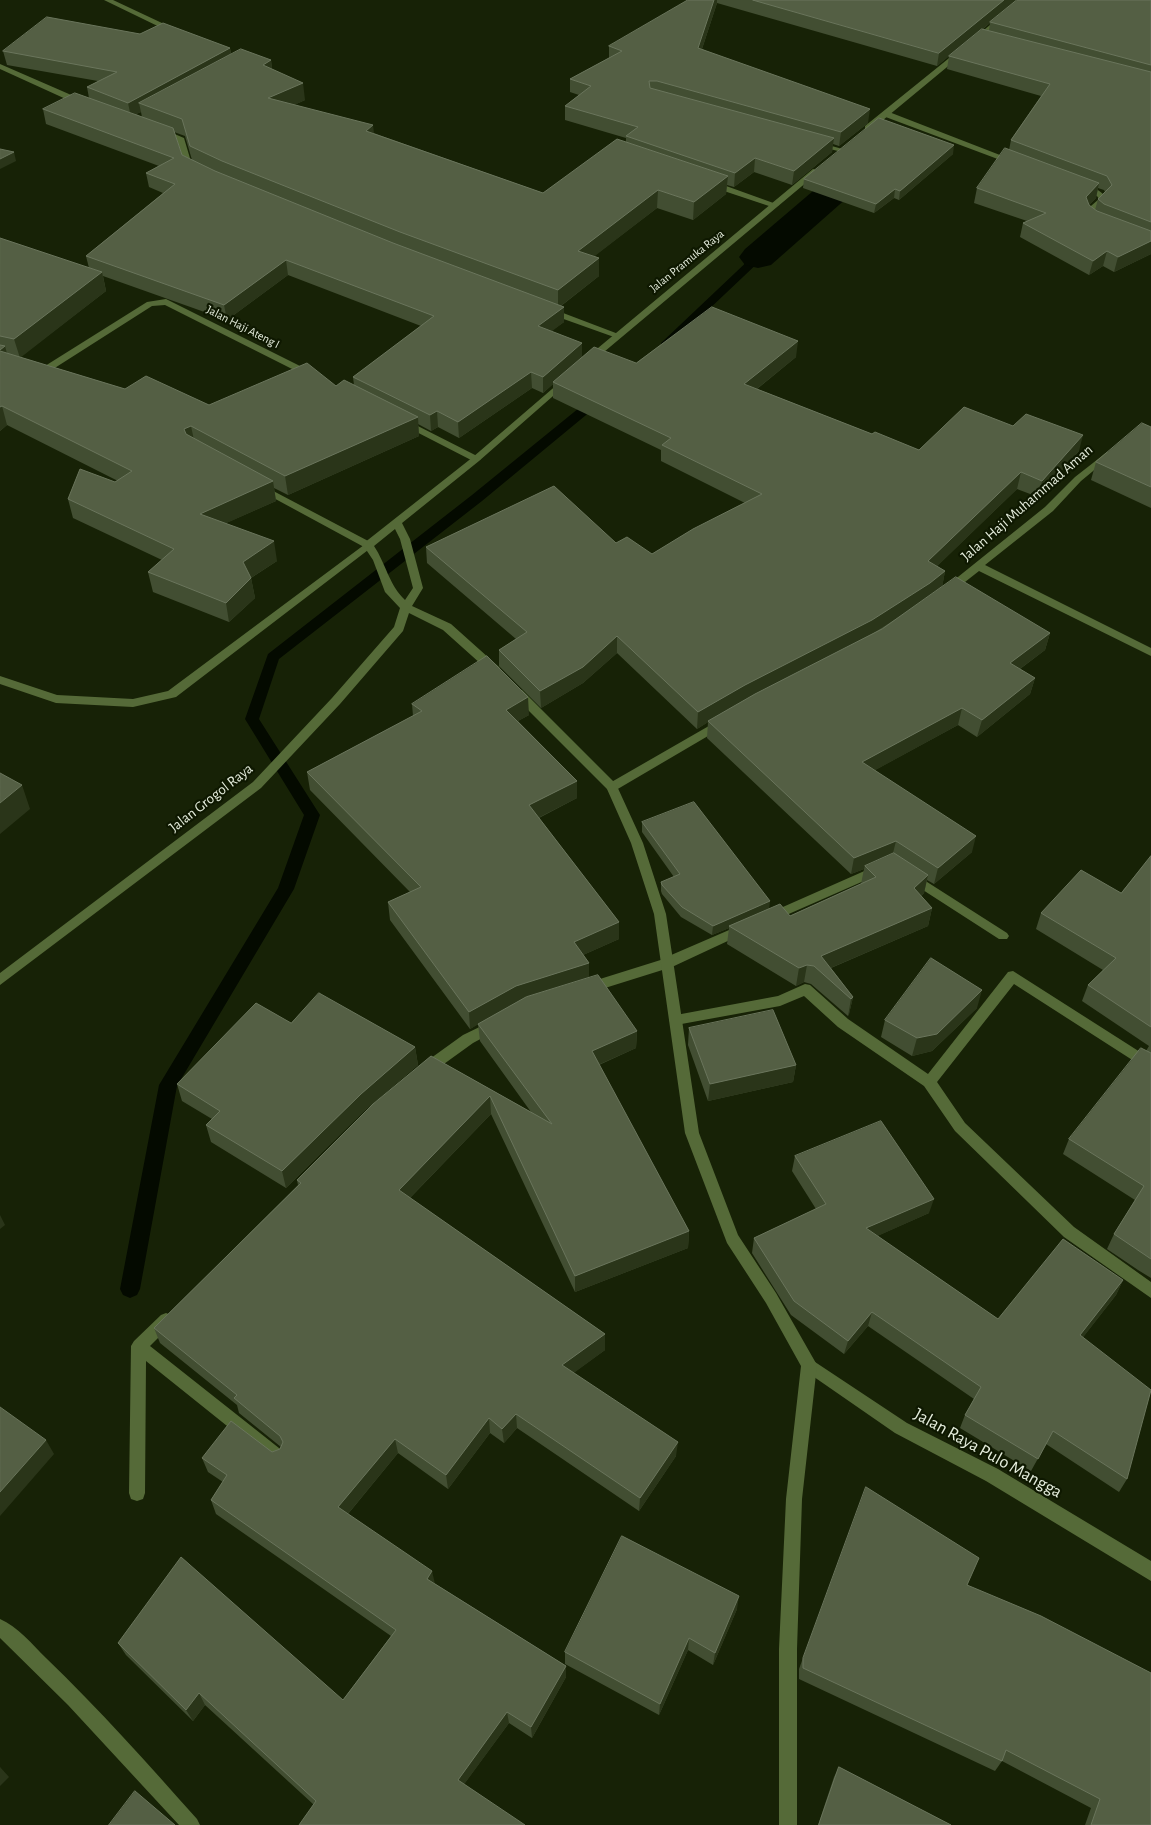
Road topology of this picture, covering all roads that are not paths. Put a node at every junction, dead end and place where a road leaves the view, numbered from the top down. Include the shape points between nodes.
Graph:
1 (108, 0) edge
2 (1025, 0) edge
3 (183, 34) edge
4 (978, 37) junction
5 (988, 40) edge
6 (0, 66) edge
7 (93, 106) edge
8 (886, 114) junction
9 (149, 128) edge
10 (864, 132) edge
11 (804, 139) edge
12 (842, 150) edge
13 (1020, 164) edge
14 (823, 166) edge
15 (204, 174) edge
16 (702, 180) edge
17 (1075, 184) edge
18 (775, 205) junction
19 (1106, 225) edge
20 (535, 305) edge
21 (617, 335) junction
22 (28, 365) edge
23 (580, 367) edge
24 (573, 374) edge
25 (316, 378) edge
26 (396, 418) edge
27 (1113, 450) edge
28 (476, 459) junction
29 (255, 484) edge
30 (397, 522) junction
31 (368, 545) junction
32 (978, 566) junction
33 (939, 597) edge
34 (406, 607) junction
35 (1151, 652) edge
36 (0, 680) edge
37 (732, 716) edge
38 (612, 787) junction
39 (1003, 936) dead end
40 (667, 963) junction
41 (0, 980) edge
42 (577, 992) edge
43 (507, 1017) edge
44 (676, 1020) junction
45 (1151, 1066) edge
46 (414, 1078) edge
47 (930, 1082) junction
48 (1151, 1291) edge
49 (180, 1306) edge
50 (139, 1346) junction
51 (809, 1364) junction
52 (278, 1457) edge
53 (137, 1493) dead end
54 (1151, 1573) edge
55 (0, 1627) edge
56 (191, 1825) edge
57 (788, 1825) edge

1 - 3 street
2 - 4 street
4 - 5 street
4 - 8 street
6 - 7 street
8 - 10 street
8 - 13 street
9 - 15 street via 181,140 188,166
11 - 12 street
14 - 18 street, Jalan Pramuka Raya
16 - 18 street
17 - 19 street via 1100,194 1103,199 1088,212 1090,217
18 - 21 street, Jalan Pramuka Raya
20 - 21 street
21 - 23 street, Jalan Pramuka Raya
22 - 25 street, Jalan Haji Ateng I via 47,369 150,304 166,302
24 - 28 street
26 - 28 street
27 - 32 street, Jalan Haji Muhammad Aman via 1049,509
28 - 30 street
29 - 31 street
30 - 31 street
30 - 34 street, Jalan Grogol Raya via 418,588
31 - 34 street via 378,560 390,592
31 - 36 street via 172,694 133,703 56,699
32 - 33 street, Jalan Haji Muhammad Aman
32 - 35 street
34 - 38 street via 447,627
34 - 41 street, Jalan Grogol Raya via 399,628 257,785
37 - 38 street
38 - 40 street via 650,881 660,914
39 - 40 street via 895,866
40 - 42 street
40 - 44 street
43 - 46 street via 468,1039
44 - 47 street via 780,1001 805,989 843,1023
44 - 51 street via 692,1133 719,1206 732,1238
45 - 47 street via 1013,976
47 - 48 street via 960,1127 1069,1232
49 - 50 street
50 - 52 street
50 - 53 street
51 - 54 street, Jalan Raya Pulo Mangga via 901,1428 1000,1480
51 - 57 street via 793,1518 788,1649
55 - 56 street via 104,1728

